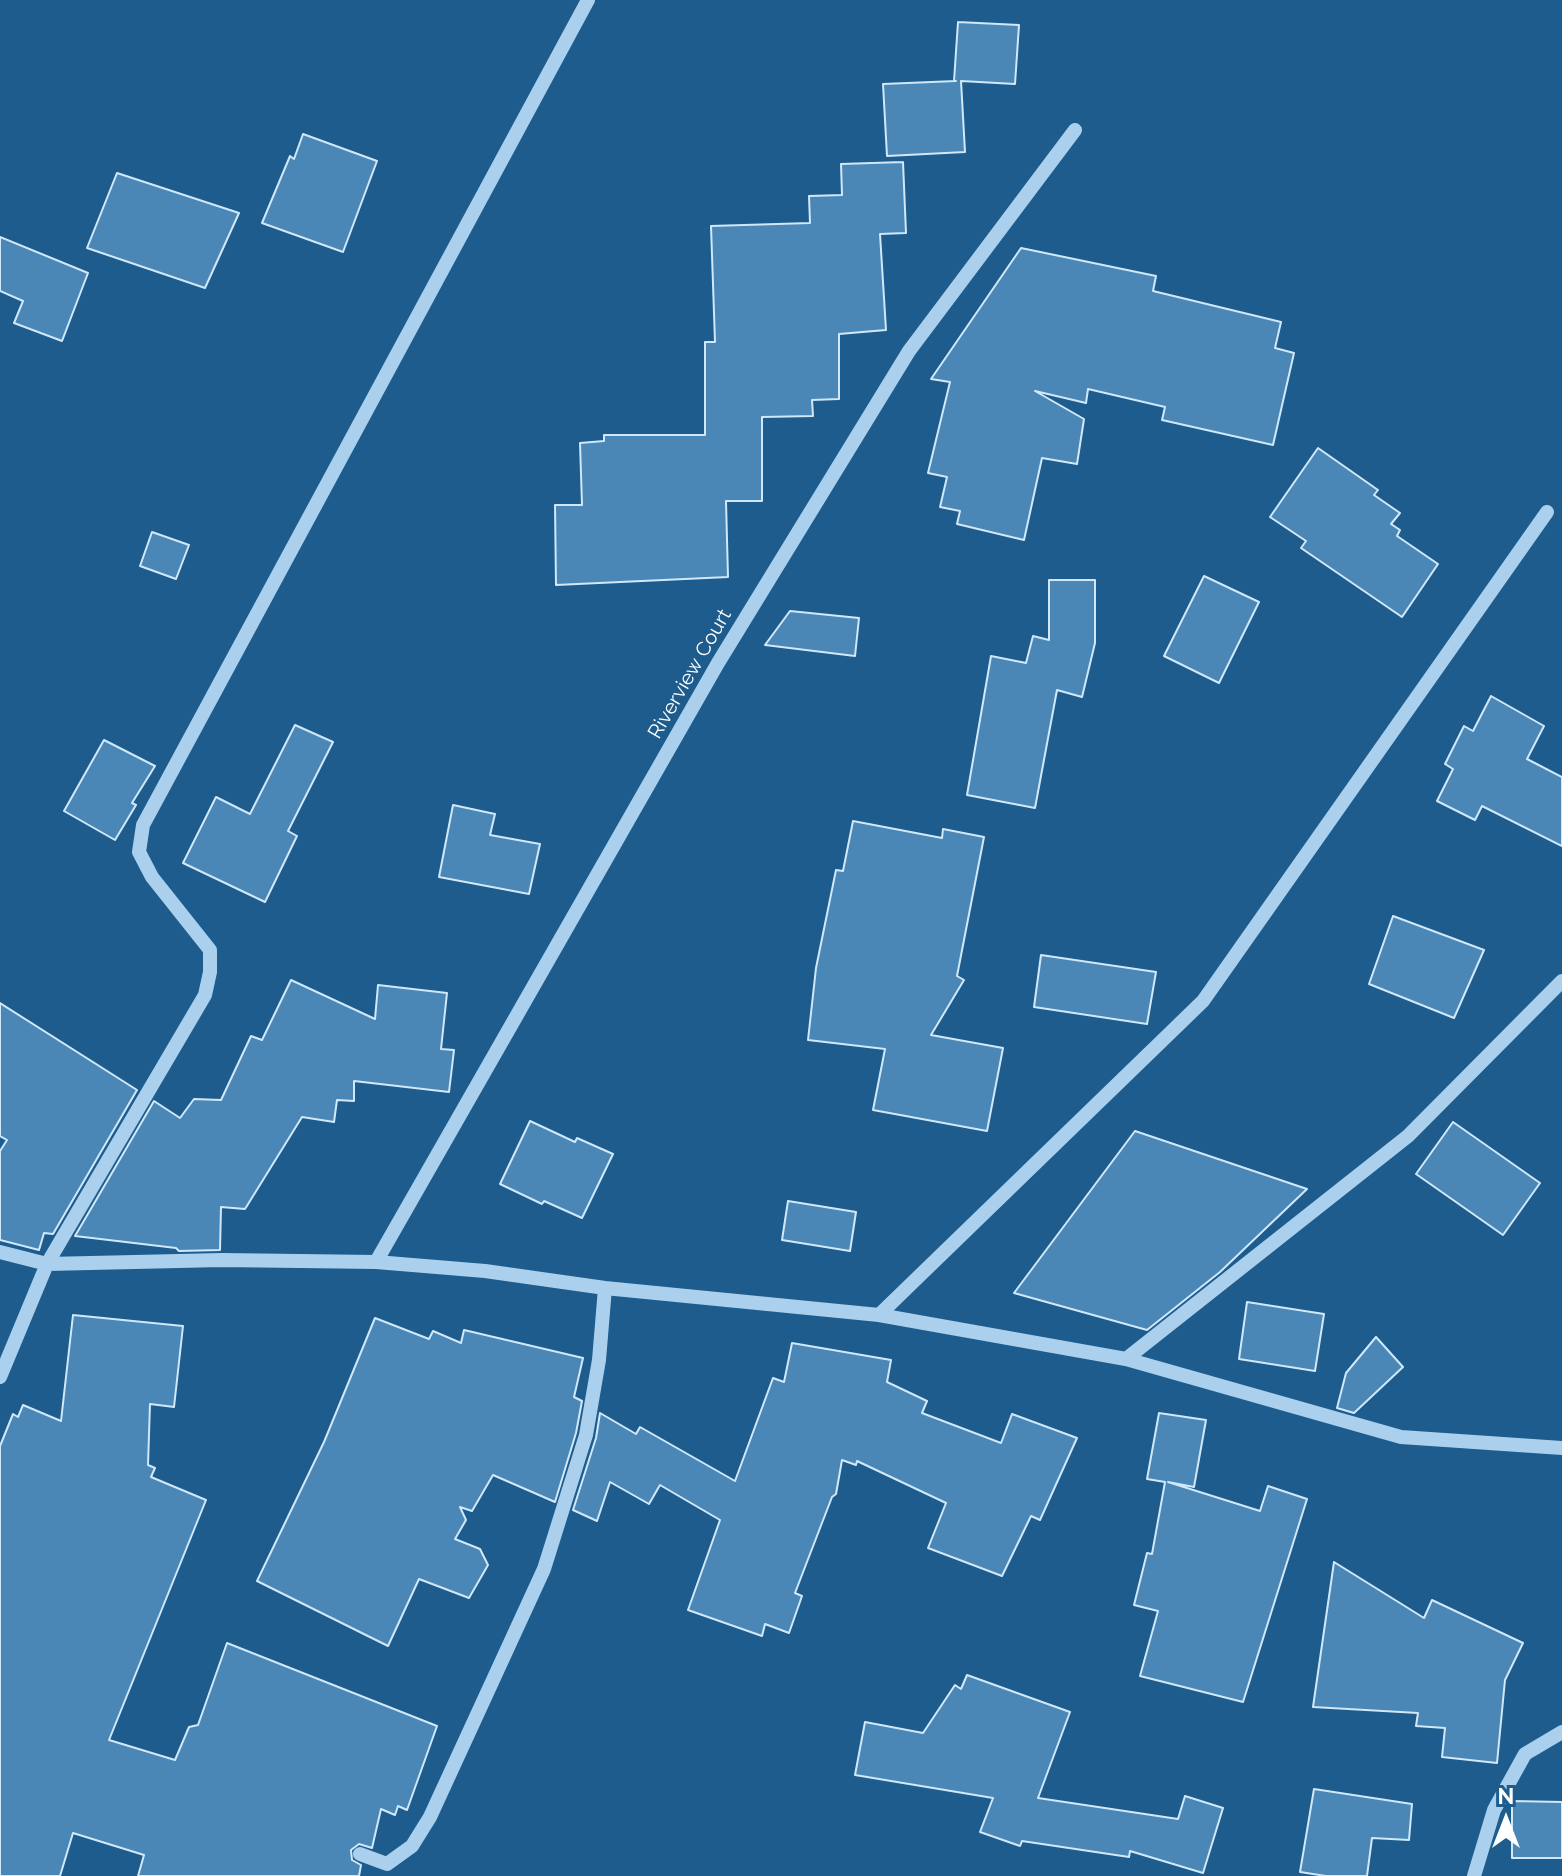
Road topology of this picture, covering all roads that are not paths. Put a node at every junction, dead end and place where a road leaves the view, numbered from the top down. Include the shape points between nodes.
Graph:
1 (588, 0) edge
2 (1075, 130) dead end
3 (1547, 512) dead end
4 (1562, 981) edge
5 (0, 1252) edge
6 (376, 1262) junction
7 (47, 1264) junction
8 (605, 1288) junction
9 (879, 1315) junction
10 (1126, 1359) junction
11 (0, 1377) edge
12 (1562, 1448) edge
13 (1562, 1732) edge
14 (360, 1854) dead end
15 (1474, 1876) edge

1 - 7 street via 143,825 139,852 152,877 210,950 205,995
2 - 6 street, Riverview Court via 909,351 718,663
3 - 9 street via 1203,1001
4 - 10 street via 1408,1136
5 - 7 street
6 - 7 street
6 - 8 street
7 - 11 street
8 - 9 street
8 - 14 street via 586,1435 544,1569 412,1846 387,1864
9 - 10 street
10 - 12 street via 1401,1437
13 - 15 street via 1525,1754 1494,1810

